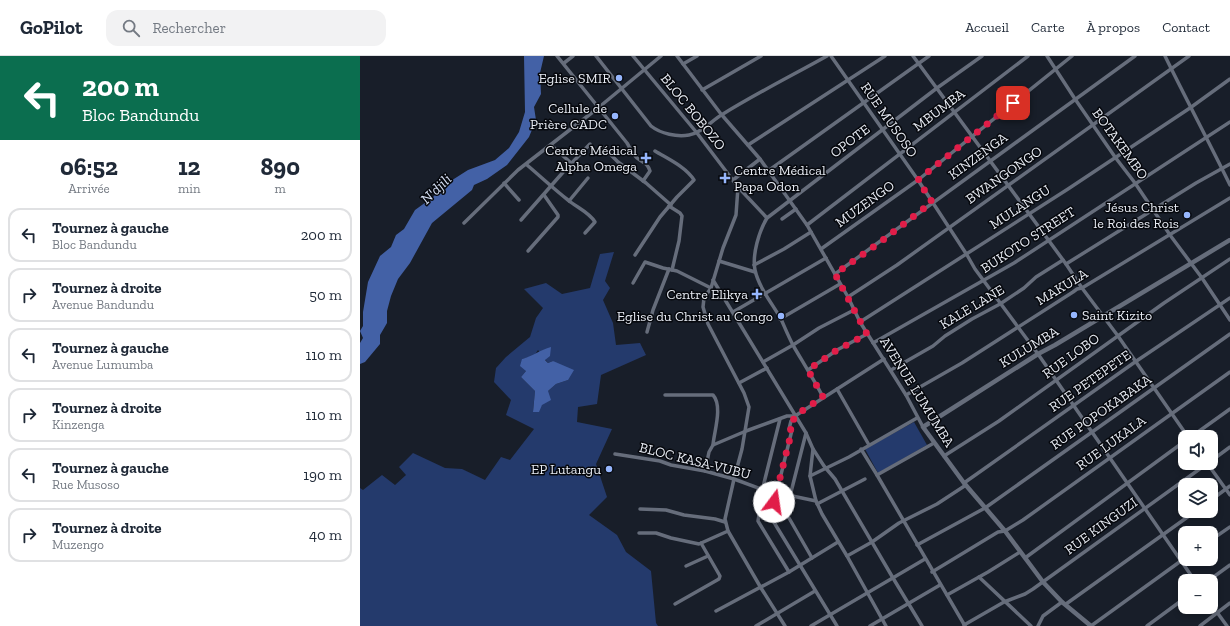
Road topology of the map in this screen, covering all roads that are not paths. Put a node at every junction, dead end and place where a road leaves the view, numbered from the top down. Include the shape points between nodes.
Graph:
1 (558, 56) edge
2 (573, 56) edge
3 (596, 56) edge
4 (633, 56) edge
5 (661, 56) edge
6 (677, 56) edge
7 (696, 56) edge
8 (762, 56) edge
9 (827, 56) edge
10 (831, 56) edge
11 (885, 56) edge
12 (913, 56) edge
13 (929, 56) edge
14 (982, 56) edge
15 (1028, 56) edge
16 (1047, 56) edge
17 (1072, 56) edge
18 (1135, 56) edge
19 (1165, 56) edge
20 (1189, 56) edge
21 (564, 63) junction
22 (683, 64) junction
23 (918, 64) junction
24 (1056, 69) junction
25 (1171, 69) junction
26 (644, 70) junction
27 (1230, 79) edge
28 (848, 80) junction
29 (622, 88) junction
30 (937, 88) junction
31 (702, 90) junction
32 (1075, 99) junction
33 (864, 102) junction
34 (598, 108) junction
35 (1190, 108) junction
36 (954, 113) junction
37 (721, 114) junction
38 (1230, 122) edge
39 (1093, 125) junction
40 (883, 130) junction
41 (696, 132) junction
42 (972, 136) junction
43 (1207, 137) junction
44 (590, 144) dead end
45 (551, 145) junction
46 (748, 145) junction
47 (604, 148) dead end
48 (655, 151) dead end
49 (899, 154) junction
50 (1115, 157) junction
51 (760, 159) junction
52 (990, 160) junction
53 (571, 163) junction
54 (527, 164) junction
55 (1230, 164) edge
56 (1222, 169) junction
57 (768, 171) junction
58 (588, 178) dead end
59 (733, 180) junction
60 (918, 180) junction
61 (643, 181) junction
62 (504, 183) junction
63 (1135, 184) junction
64 (1230, 185) edge
65 (551, 186) junction
66 (1008, 186) junction
67 (738, 187) junction
68 (544, 195) junction
69 (1230, 198) edge
70 (519, 200) dead end
71 (790, 200) junction
72 (569, 201) junction
73 (932, 202) junction
74 (670, 205) junction
75 (796, 209) junction
76 (1153, 210) junction
77 (1029, 214) junction
78 (767, 218) junction
79 (782, 219) dead end
80 (521, 220) dead end
81 (464, 223) dead end
82 (807, 225) junction
83 (948, 228) junction
84 (811, 232) junction
85 (585, 233) dead end
86 (1170, 235) junction
87 (1048, 240) junction
88 (1230, 240) edge
89 (821, 249) junction
90 (528, 250) dead end
91 (634, 255) dead end
92 (967, 255) junction
93 (826, 258) junction
94 (1063, 260) junction
95 (1230, 260) edge
96 (719, 261) junction
97 (1191, 262) junction
98 (1066, 264) junction
99 (754, 265) junction
100 (670, 270) junction
101 (755, 272) junction
102 (835, 274) junction
103 (1202, 278) junction
104 (713, 280) junction
105 (984, 281) junction
106 (633, 283) dead end
107 (840, 284) junction
108 (711, 288) junction
109 (1082, 288) junction
110 (766, 294) junction
111 (848, 297) junction
112 (1230, 298) edge
113 (1000, 304) junction
114 (1220, 305) junction
115 (854, 310) junction
116 (733, 312) junction
117 (1102, 316) junction
118 (780, 318) junction
119 (1230, 320) edge
120 (860, 322) junction
121 (1018, 328) junction
122 (647, 332) dead end
123 (867, 334) junction
124 (1230, 334) edge
125 (1118, 336) junction
126 (873, 343) junction
127 (793, 346) junction
128 (1038, 354) junction
129 (884, 359) junction
130 (763, 362) junction
131 (1136, 362) junction
132 (766, 368) junction
133 (808, 370) junction
134 (891, 370) junction
135 (1230, 372) edge
136 (1056, 381) junction
137 (739, 383) junction
138 (837, 389) junction
139 (1154, 389) junction
140 (665, 395) dead end
141 (906, 395) junction
142 (823, 397) junction
143 (1073, 407) junction
144 (1230, 409) edge
145 (1170, 413) junction
146 (795, 416) junction
147 (917, 418) junction
148 (780, 419) junction
149 (923, 427) junction
150 (1183, 430) edge
151 (1199, 430) edge
152 (746, 431) junction
153 (806, 433) junction
154 (1091, 433) junction
155 (934, 443) junction
156 (713, 445) junction
157 (869, 445) junction
158 (1178, 446) edge
159 (1230, 447) edge
160 (813, 449) junction
161 (861, 449) junction
162 (615, 454) dead end
163 (944, 456) junction
164 (1218, 456) edge
165 (1109, 458) junction
166 (826, 468) junction
167 (1198, 470) edge
168 (1213, 470) edge
169 (705, 471) junction
170 (877, 475) junction
171 (810, 476) junction
172 (734, 479) junction
173 (865, 479) dead end
174 (1127, 483) junction
175 (965, 484) junction
176 (1230, 486) edge
177 (1226, 489) junction
178 (764, 490) junction
179 (842, 490) junction
180 (776, 493) junction
181 (1218, 495) edge
182 (1230, 495) edge
183 (790, 496) junction
184 (816, 503) junction
185 (985, 508) junction
186 (640, 509) dead end
187 (1145, 509) junction
188 (1187, 518) edge
189 (726, 522) junction
190 (903, 522) junction
191 (1230, 527) edge
192 (728, 531) junction
193 (1005, 531) junction
194 (639, 533) dead end
195 (1164, 535) junction
196 (1218, 535) edge
197 (838, 542) junction
198 (872, 542) junction
199 (701, 543) junction
200 (917, 545) junction
201 (1020, 552) junction
202 (1178, 553) edge
203 (708, 556) junction
204 (847, 556) junction
205 (812, 558) junction
206 (1025, 558) junction
207 (925, 559) junction
208 (1178, 564) edge
209 (1230, 565) edge
210 (686, 566) dead end
211 (800, 566) junction
212 (789, 572) junction
213 (932, 572) junction
214 (1218, 574) edge
215 (979, 577) junction
216 (893, 578) junction
217 (1043, 582) junction
218 (940, 585) junction
219 (761, 588) junction
220 (815, 591) junction
221 (867, 593) junction
222 (947, 595) junction
223 (1004, 602) junction
224 (909, 603) junction
225 (1064, 603) junction
226 (1178, 603) edge
227 (1230, 603) edge
228 (675, 604) dead end
229 (716, 611) dead end
230 (1218, 612) edge
231 (777, 613) junction
232 (1216, 614) edge
233 (1218, 614) edge
234 (830, 615) junction
235 (882, 619) junction
236 (965, 625) edge
237 (756, 626) edge
238 (785, 626) edge
239 (811, 626) edge
240 (837, 626) edge
241 (870, 626) edge
242 (886, 626) edge
243 (922, 626) edge
244 (1031, 626) edge
245 (1038, 626) edge
246 (1091, 626) edge
247 (1147, 626) edge
248 (1200, 626) edge
249 (1227, 626) edge

1 - 21 street
2 - 21 street
3 - 29 street
4 - 26 street, BLOC BOBOZO
5 - 26 street
6 - 22 street, AVENUE LUMUMBA
7 - 22 street
8 - 31 street
9 - 37 street
10 - 28 street, RUE MUSOSO
11 - 28 street
12 - 23 street
13 - 23 street
14 - 30 street, OPOTE
15 - 36 street, MBUMBA
16 - 24 street, BOTAKEMBO
17 - 24 street, MUZENGO
18 - 32 street, KINZENGA
19 - 25 street
20 - 25 street, BWANGONGO
21 - 34 street
22 - 31 street, AVENUE LUMUMBA
23 - 30 street
23 - 33 street
24 - 32 street, BOTAKEMBO
24 - 42 street, MUZENGO
25 - 35 street
25 - 39 street, BWANGONGO
26 - 29 street
26 - 41 street, BLOC BOBOZO
27 - 35 street, MULANGU
28 - 33 street, RUE MUSOSO
28 - 46 street
29 - 34 street
29 - 41 street via 654,128 672,135 689,135
30 - 36 street
30 - 40 street, OPOTE
31 - 37 street, AVENUE LUMUMBA
32 - 39 street, BOTAKEMBO
32 - 52 street, KINZENGA
33 - 40 street, RUE MUSOSO
33 - 57 street
34 - 45 street
34 - 61 street via 635,156 649,166 650,171
35 - 43 street
35 - 50 street, MULANGU
36 - 42 street
36 - 49 street, MBUMBA
37 - 41 street
37 - 46 street, AVENUE LUMUMBA
38 - 43 street, BUKOTO STREET
39 - 50 street, BOTAKEMBO
39 - 66 street, BWANGONGO
40 - 49 street, RUE MUSOSO
40 - 71 street, OPOTE
41 - 59 street, BLOC BOBOZO
42 - 52 street
42 - 60 street, MUZENGO
43 - 56 street
43 - 63 street, BUKOTO STREET
44 - 53 street
45 - 53 street
45 - 54 street
46 - 51 street, AVENUE LUMUMBA
47 - 61 street
48 - 74 street via 686,171 694,180
49 - 60 street, RUE MUSOSO
49 - 82 street, MBUMBA
50 - 63 street, BOTAKEMBO
50 - 77 street, MULANGU
51 - 57 street, AVENUE LUMUMBA
51 - 59 street
52 - 66 street
52 - 73 street, KINZENGA
53 - 65 street
54 - 62 street
54 - 65 street
55 - 56 street
56 - 64 street
56 - 76 street
57 - 71 street, AVENUE LUMUMBA
58 - 72 street
59 - 67 street, BLOC BOBOZO
60 - 73 street, RUE MUSOSO
60 - 89 street, MUZENGO
61 - 74 street
62 - 70 street
62 - 81 street
63 - 76 street, BOTAKEMBO
63 - 87 street, BUKOTO STREET
65 - 68 street
65 - 72 street
66 - 77 street
66 - 83 street, BWANGONGO
67 - 78 street, BLOC BOBOZO
67 - 96 street via 736,215
68 - 80 street
68 - 90 street via 558,217
69 - 86 street, MAKULA
71 - 75 street, AVENUE LUMUMBA
71 - 78 street, OPOTE
72 - 85 street via 594,220
73 - 83 street, RUE MUSOSO
73 - 102 street, KINZENGA
74 - 91 street
74 - 100 street via 682,216 679,241
75 - 79 street
75 - 82 street, AVENUE LUMUMBA
76 - 86 street, BOTAKEMBO
76 - 98 street
77 - 87 street
77 - 92 street, MULANGU
78 - 99 street via 758,235
82 - 84 street, AVENUE LUMUMBA
83 - 92 street, RUE MUSOSO
83 - 111 street, BWANGONGO
84 - 89 street, AVENUE LUMUMBA
84 - 99 street
86 - 97 street, BOTAKEMBO
86 - 109 street, MAKULA
87 - 94 street
87 - 105 street, BUKOTO STREET
88 - 97 street, KULUMBA
89 - 93 street, AVENUE LUMUMBA
92 - 105 street, RUE MUSOSO
92 - 120 street, MULANGU
93 - 102 street, AVENUE LUMUMBA
93 - 110 street
94 - 98 street
94 - 113 street, KALE LANE
95 - 103 street, RUE LOBO
96 - 101 street
96 - 104 street
97 - 103 street, BOTAKEMBO
97 - 117 street, KULUMBA
98 - 109 street
99 - 101 street
100 - 106 street via 645,262
100 - 108 street via 685,274
100 - 122 street via 653,310
101 - 110 street
102 - 107 street, AVENUE LUMUMBA
103 - 114 street, BOTAKEMBO
103 - 125 street, RUE LOBO
104 - 108 street
104 - 116 street
105 - 113 street, RUE MUSOSO
105 - 126 street, BUKOTO STREET
107 - 111 street, AVENUE LUMUMBA
107 - 118 street
108 - 137 street via 704,298 703,307 708,324
109 - 117 street
109 - 121 street, MAKULA
110 - 116 street
110 - 118 street
111 - 115 street, AVENUE LUMUMBA
112 - 114 street, RUE PETEPETE
113 - 121 street, RUE MUSOSO
113 - 134 street, KALE LANE
114 - 119 street, BOTAKEMBO
114 - 131 street, RUE PETEPETE
115 - 120 street, AVENUE LUMUMBA
115 - 127 street via 819,328
116 - 130 street
117 - 125 street
117 - 128 street, KULUMBA
118 - 127 street
120 - 123 street, AVENUE LUMUMBA
121 - 128 street, RUE MUSOSO
121 - 141 street, MAKULA
123 - 126 street, AVENUE LUMUMBA
123 - 133 street
124 - 139 street, RUE POPOKABAKA
125 - 131 street
125 - 136 street, RUE LOBO
126 - 129 street, AVENUE LUMUMBA
127 - 130 street
127 - 133 street
128 - 136 street, RUE MUSOSO
128 - 149 street, KULUMBA
129 - 134 street, AVENUE LUMUMBA
129 - 138 street
130 - 132 street
131 - 139 street
131 - 143 street, RUE PETEPETE
132 - 137 street
132 - 146 street
133 - 142 street
134 - 141 street, AVENUE LUMUMBA
135 - 145 street, RUE LUKALA
136 - 143 street, RUE MUSOSO
136 - 163 street, RUE LOBO
137 - 152 street via 749,407
138 - 142 street
138 - 157 street
139 - 145 street
139 - 154 street, RUE POPOKABAKA
140 - 156 street via 714,395 718,417
141 - 147 street, AVENUE LUMUMBA
142 - 146 street
143 - 154 street, RUE MUSOSO
143 - 175 street, RUE PETEPETE
144 - 151 street
145 - 150 street
145 - 165 street, RUE LUKALA
146 - 148 street
146 - 153 street
146 - 180 street via 789,429 792,430
147 - 149 street, AVENUE LUMUMBA
147 - 157 street
148 - 152 street
148 - 178 street
149 - 155 street, AVENUE LUMUMBA
152 - 156 street
152 - 172 street
153 - 160 street
153 - 183 street
154 - 165 street, RUE MUSOSO
154 - 185 street, RUE POPOKABAKA
155 - 163 street, AVENUE LUMUMBA
155 - 170 street
156 - 169 street
157 - 161 street
158 - 174 street
159 - 164 street, RUE KINGUZI
160 - 166 street
160 - 171 street
161 - 166 street
161 - 170 street
162 - 169 street, BLOC KASA-VUBU via 660,460 671,465
163 - 175 street, AVENUE LUMUMBA
165 - 174 street, RUE MUSOSO
165 - 193 street, RUE LUKALA
166 - 171 street
166 - 179 street
167 - 187 street, RUE KINGUZI
168 - 177 street
169 - 172 street, BLOC KASA-VUBU
170 - 190 street
171 - 184 street
172 - 178 street, BLOC KASA-VUBU
172 - 189 street
173 - 179 street
174 - 187 street, RUE MUSOSO
174 - 206 street
175 - 185 street, AVENUE LUMUMBA
175 - 190 street, RUE PETEPETE via 937,504
176 - 177 street
177 - 181 street
177 - 182 street
178 - 180 street, BLOC KASA-VUBU
178 - 212 street via 758,521
179 - 184 street
179 - 198 street
180 - 183 street, BLOC KASA-VUBU
180 - 211 street via 772,518
183 - 184 street, BLOC KASA-VUBU
183 - 205 street via 786,513
184 - 197 street
185 - 193 street, AVENUE LUMUMBA
185 - 200 street, RUE POPOKABAKA
186 - 189 street via 666,510
187 - 195 street, RUE MUSOSO
187 - 217 street, RUE KINGUZI
188 - 195 street
189 - 192 street
190 - 198 street, RUE PETEPETE
190 - 200 street
191 - 196 street
192 - 199 street
192 - 219 street
193 - 201 street, AVENUE LUMUMBA
193 - 213 street, RUE LUKALA via 998,532
194 - 199 street via 656,532 671,538
195 - 202 street, RUE MUSOSO
195 - 225 street
197 - 204 street
197 - 205 street
198 - 204 street, RUE PETEPETE
198 - 216 street
199 - 203 street
200 - 207 street
201 - 206 street, AVENUE LUMUMBA
201 - 215 street
203 - 210 street
203 - 228 street via 720,576 719,579
204 - 221 street
205 - 211 street
206 - 217 street, AVENUE LUMUMBA
207 - 213 street
207 - 216 street
208 - 246 street
209 - 214 street
211 - 212 street
211 - 220 street
212 - 219 street
213 - 218 street
215 - 222 street
215 - 223 street
216 - 221 street
216 - 224 street
217 - 223 street, RUE KINGUZI via 1025,594
217 - 225 street, AVENUE LUMUMBA
218 - 222 street
218 - 224 street
219 - 229 street
219 - 231 street
220 - 231 street
220 - 234 street
221 - 234 street
221 - 235 street
222 - 236 street
223 - 236 street, RUE KINGUZI
223 - 244 street
224 - 235 street
224 - 243 street
225 - 245 street via 1043,616
225 - 246 street, AVENUE LUMUMBA
226 - 247 street
227 - 230 street
231 - 237 street
231 - 238 street
232 - 248 street
233 - 249 street
234 - 239 street
234 - 240 street
235 - 241 street
235 - 242 street

